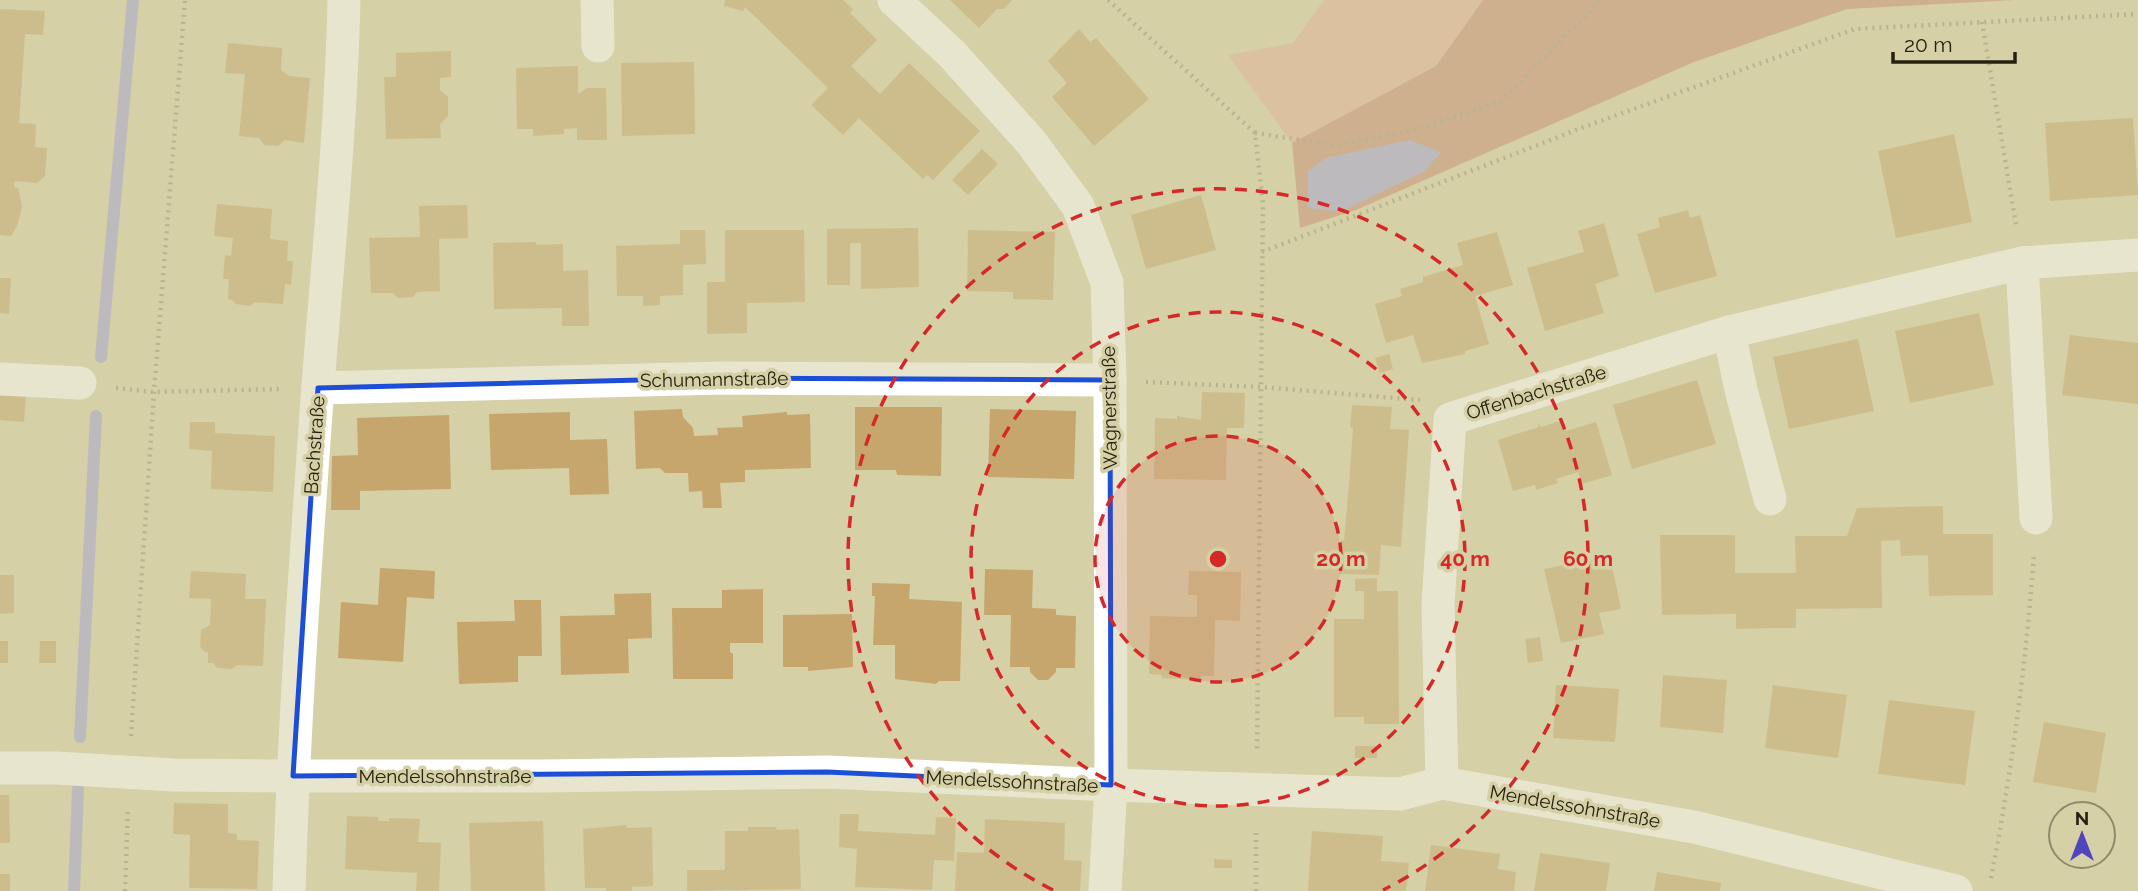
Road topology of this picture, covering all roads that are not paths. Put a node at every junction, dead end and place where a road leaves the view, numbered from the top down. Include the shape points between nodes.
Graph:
1 (344, 0) edge
2 (597, 0) edge
3 (894, 0) edge
4 (598, 46) dead end
5 (2138, 255) edge
6 (2022, 263) junction
7 (1729, 332) junction
8 (0, 379) edge
9 (1110, 380) junction
10 (80, 383) road end
11 (318, 388) junction
12 (1770, 499) dead end
13 (2036, 518) road end
14 (0, 768) edge
15 (293, 776) junction
16 (1442, 783) junction
17 (1111, 785) junction
18 (289, 891) edge
19 (1104, 891) edge
20 (1956, 891) edge

1 - 11 street, Bachstraße via 342,85
2 - 4 street
3 - 9 street, Wagnerstraße via 952,54 1031,142 1078,206 1107,283
5 - 6 street, Offenbachstraße
6 - 7 street, Offenbachstraße
6 - 13 street
7 - 12 street
7 - 16 street, Offenbachstraße via 1450,419 1438,604
8 - 10 street
9 - 11 street, Schumannstraße via 723,378
9 - 17 street, Wagnerstraße
11 - 15 street, Bachstraße
14 - 15 street, Mendelssohnstraße
15 - 17 street, Mendelssohnstraße via 827,772
15 - 18 street, Bachstraße
16 - 17 street, Mendelssohnstraße via 1400,794
16 - 20 street, Mendelssohnstraße via 1694,827
17 - 19 street, Wagnerstraße

